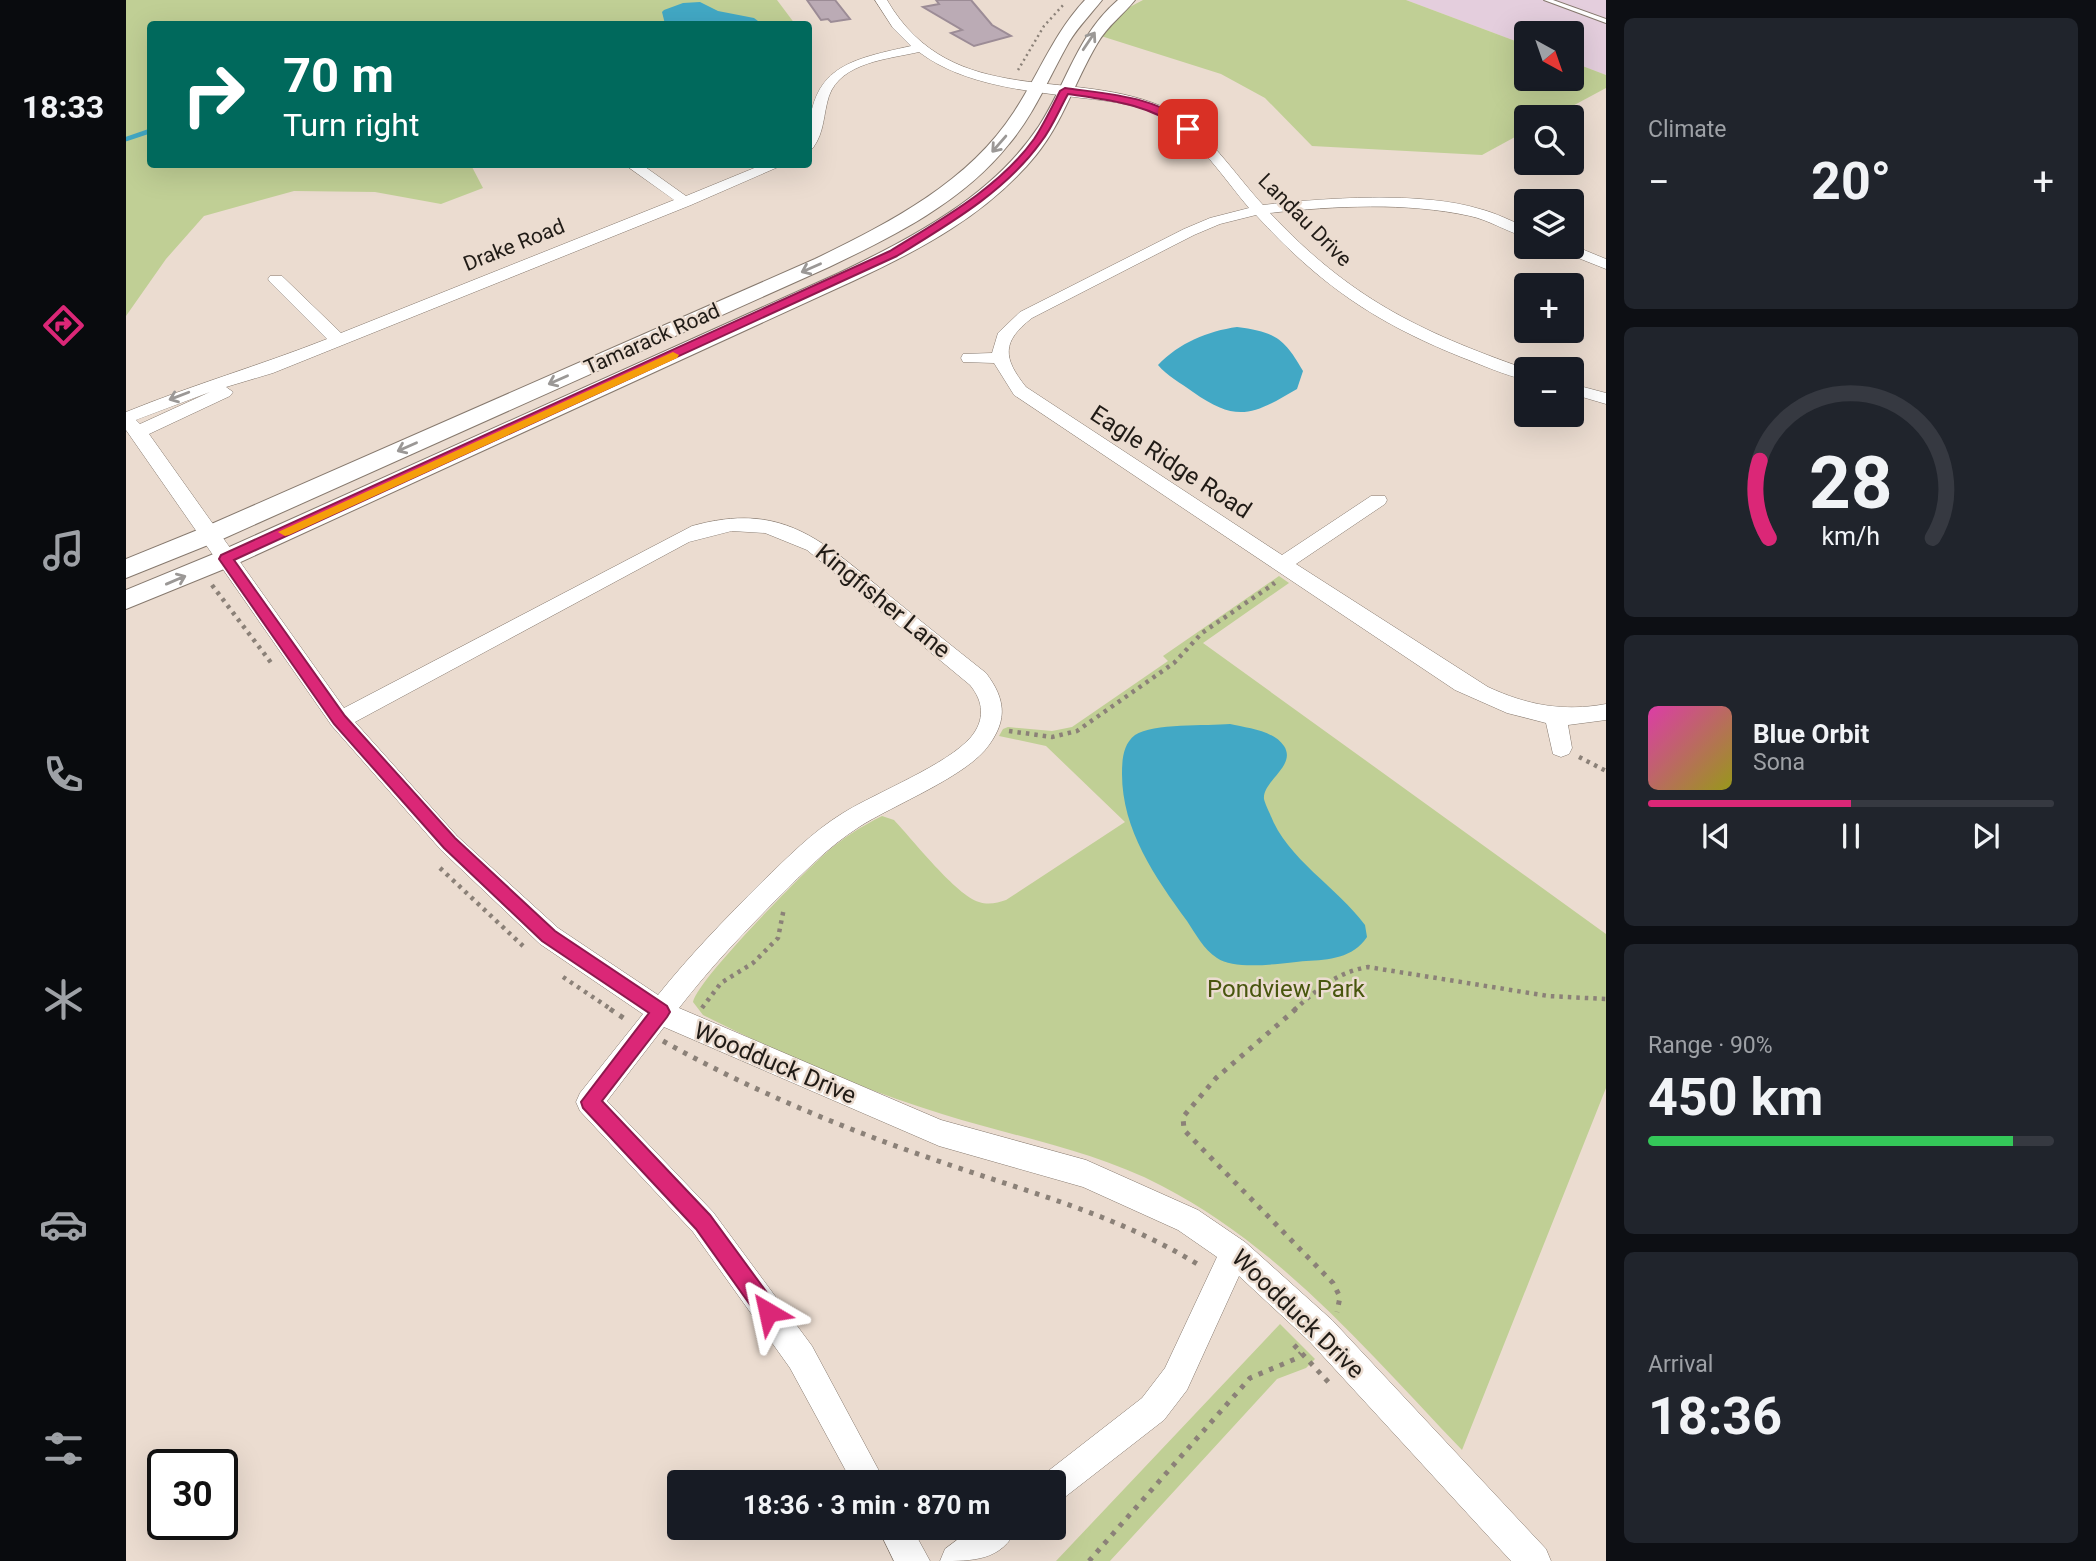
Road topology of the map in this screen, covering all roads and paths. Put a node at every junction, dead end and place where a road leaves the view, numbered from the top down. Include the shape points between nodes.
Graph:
1 (881, 0) edge
2 (1069, 0) edge
3 (1094, 0) edge
4 (1127, 0) edge
5 (1547, 0) edge
6 (1606, 21) edge
7 (921, 48) junction
8 (1027, 86) junction
9 (1065, 91) junction
10 (812, 139) edge
11 (637, 168) edge
12 (768, 168) edge
13 (686, 202) junction
14 (1260, 210) junction
15 (1514, 227) edge
16 (1584, 255) edge
17 (1606, 264) edge
18 (276, 278) dead end
19 (338, 340) junction
20 (969, 358) dead end
21 (999, 358) junction
22 (1514, 370) edge
23 (1584, 393) edge
24 (1606, 399) edge
25 (130, 423) edge
26 (1378, 500) dead end
27 (209, 535) junction
28 (225, 559) junction
29 (1287, 567) junction
30 (126, 569) edge
31 (218, 592) dead end
32 (126, 600) edge
33 (277, 670) dead end
34 (1606, 712) edge
35 (1556, 717) junction
36 (340, 720) junction
37 (989, 727) junction
38 (1561, 748) joint
39 (1606, 771) edge
40 (785, 904) dead end
41 (1606, 999) edge
42 (704, 1004) dead end
43 (661, 1012) junction
44 (1235, 1252) junction
45 (1336, 1313) dead end
46 (1285, 1336) dead end
47 (1301, 1353) junction
48 (1339, 1394) dead end
49 (862, 1470) edge
50 (1066, 1477) edge
51 (901, 1540) edge
52 (984, 1540) edge
53 (913, 1561) edge
54 (957, 1561) edge
55 (1089, 1561) edge
56 (1534, 1561) edge

1 - 7 street, Landau Drive via 898,28
2 - 8 path via 1044,26 1017,73
3 - 8 street, Tamarack Road via 1063,34
9 -> 4 street, Tamarack Road via 1100,25
5 - 6 lane
7 - 8 street, Landau Drive via 957,67
7 - 10 street via 862,63 831,80
8 - 9 street, Landau Drive
8 -> 27 street, Tamarack Road via 1007,135 979,165 933,202 868,241
9 - 14 street, Landau Drive via 1132,102 1172,117
9 - 28 street, Tamarack Road via 1038,140 1007,173 968,206 902,249
11 - 13 street
12 - 13 street, Drake Road
13 - 19 street, Drake Road
14 - 15 street via 1323,204 1421,204 1476,212
14 - 21 street via 1189,232 1026,315 1012,324 1002,340
14 - 22 street, Landau Drive via 1305,257 1371,307 1447,345
16 - 17 street
18 - 19 street
19 - 25 street, Drake Road via 267,369 196,407
20 - 21 street
21 - 29 street, Eagle Ridge Road via 1020,391
23 - 24 street
25 - 27 street, Woodduck Drive
26 - 29 street
27 - 28 street, Woodduck Drive
27 - 30 street, Tamarack Road
32 -> 28 street, Tamarack Road
28 - 36 street, Woodduck Drive
29 - 35 street, Eagle Ridge Road via 1463,684 1524,711
29 - 37 path via 1202,633 1174,663 1077,731 1044,737
31 - 33 path
34 - 35 street, Eagle Ridge Road
35 - 38 street
36 - 37 street, Kingfisher Lane via 681,537 702,528 751,523 794,533 814,545 960,663 991,698
36 - 43 street, Woodduck Drive via 449,843 516,908 549,936
37 - 43 street via 981,743 966,756 817,844 705,955
38 - 39 path
40 - 42 path via 778,938 753,963 721,983
41 - 45 path via 1548,996 1368,967 1348,970 1323,985 1216,1078 1183,1117 1184,1130 1333,1283 1340,1297
43 - 44 street, Woodduck Drive via 939,1133 1086,1174 1188,1220
43 - 49 street via 590,1102 703,1222 801,1357
44 - 50 street via 1165,1395
44 - 56 street, Woodduck Drive via 1330,1340
46 - 47 path
47 - 48 path
47 - 55 path via 1250,1378
51 - 53 street
52 - 54 street

